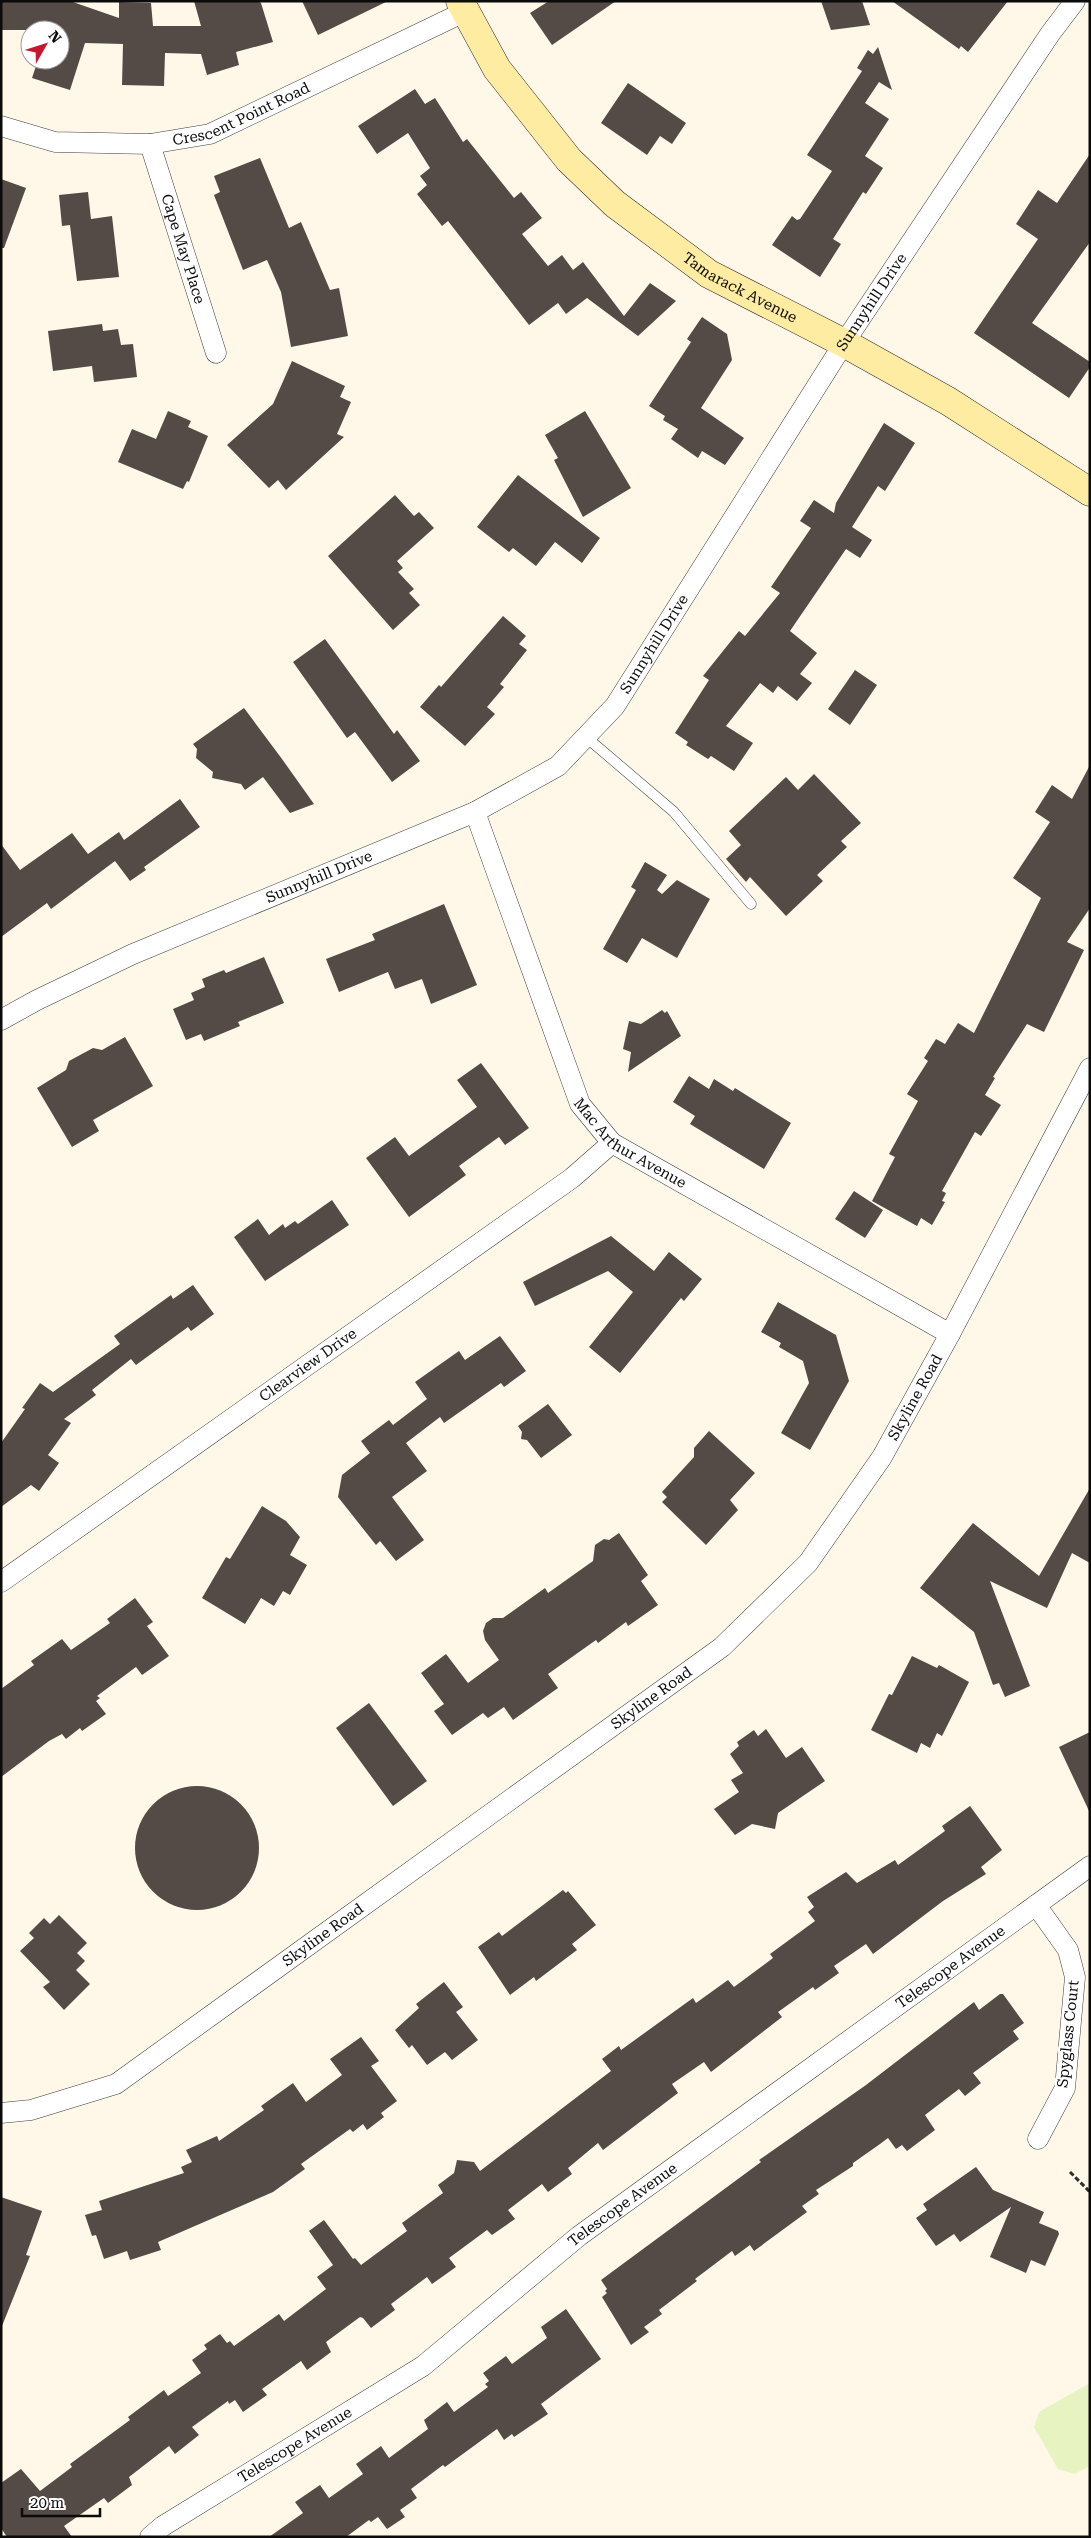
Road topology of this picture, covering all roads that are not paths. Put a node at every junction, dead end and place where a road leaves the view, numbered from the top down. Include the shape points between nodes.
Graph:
1 (1075, 1) edge
2 (462, 6) edge
3 (1, 126) edge
4 (150, 144) junction
5 (844, 343) junction
6 (216, 353) dead end
7 (1090, 492) edge
8 (586, 737) junction
9 (475, 812) junction
10 (752, 904) dead end
11 (1, 1020) edge
12 (1090, 1068) edge
13 (612, 1143) junction
14 (950, 1334) junction
15 (1, 1582) edge
16 (1090, 1866) edge
17 (1036, 1905) junction
18 (1, 2113) edge
19 (1038, 2139) dead end
20 (160, 2533) edge

1 - 5 street, Sunnyhill Drive
2 - 4 street, Crescent Point Road via 210,134
2 - 5 main road, Tamarack Avenue via 497,69 569,160 615,204 709,274
3 - 4 street, Crescent Point Road via 55,142
4 - 6 street, Cape May Place
5 - 7 main road, Tamarack Avenue via 948,401
5 - 8 street, Sunnyhill Drive via 615,706
8 - 9 street, Sunnyhill Drive via 558,766
8 - 10 lane via 674,812
9 - 11 street, Sunnyhill Drive via 133,954
9 - 13 street, Mac Arthur Avenue via 580,1104
12 - 14 street, Skyline Road
13 - 14 street, Mac Arthur Avenue
13 - 15 street, Clearview Drive via 572,1178
14 - 18 street, Skyline Road via 882,1457 808,1563 722,1647 116,2084 31,2110
16 - 17 street, Telescope Avenue
17 - 19 street, Spyglass Court via 1068,1950 1075,1976 1065,2088
17 - 20 street, Telescope Avenue via 579,2236 422,2366

